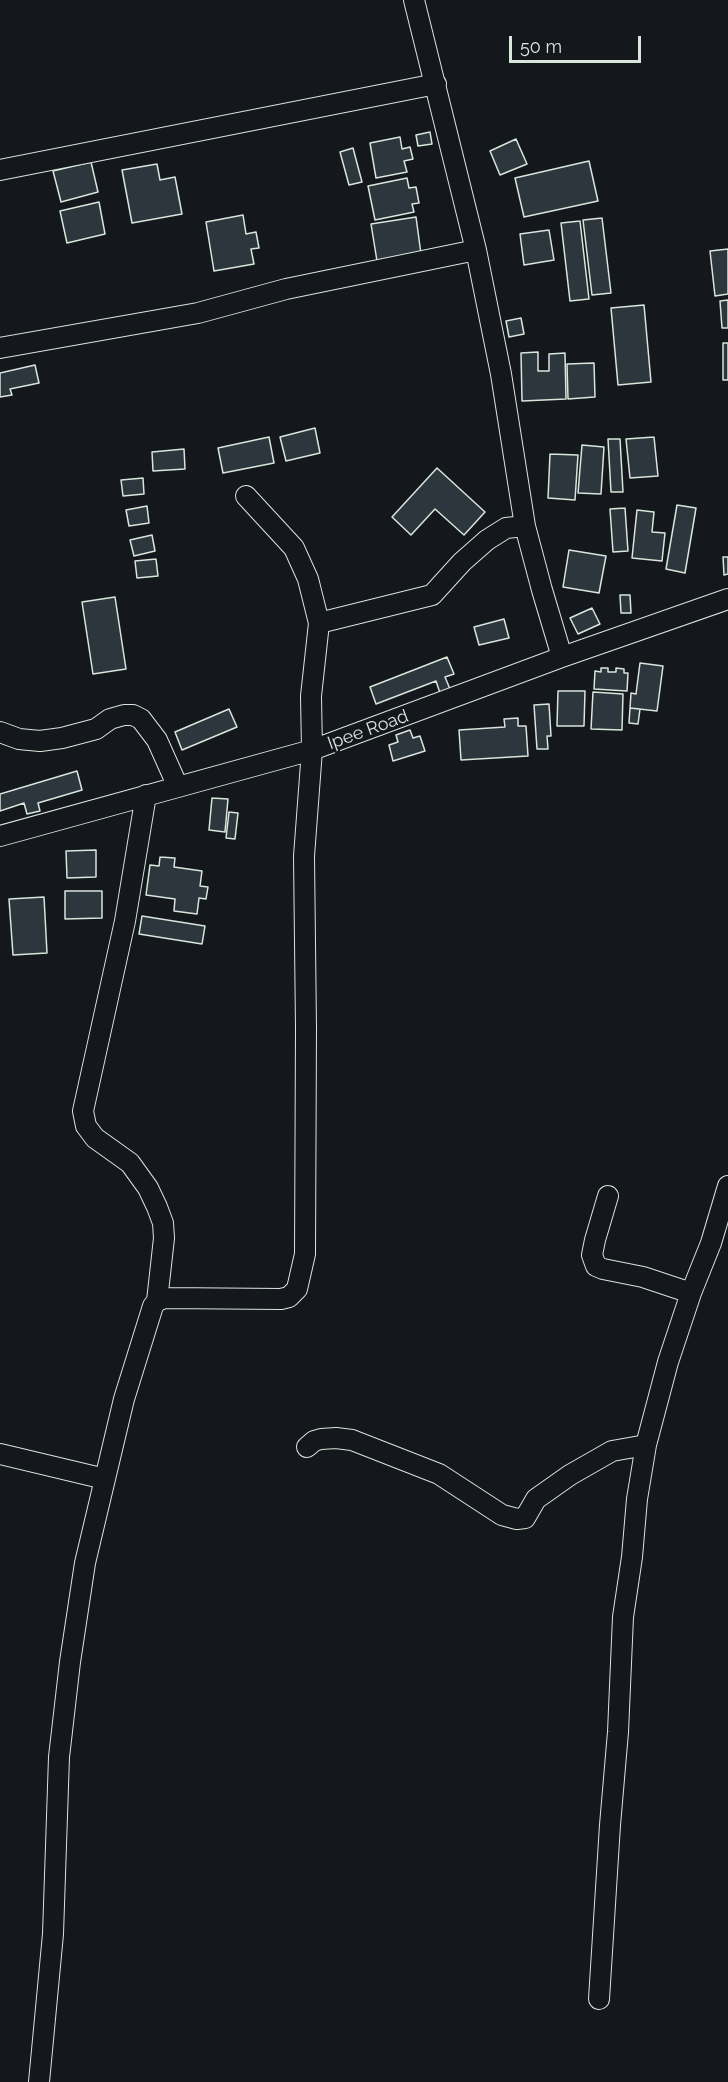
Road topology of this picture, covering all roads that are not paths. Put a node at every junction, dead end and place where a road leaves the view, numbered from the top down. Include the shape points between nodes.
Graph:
1 (414, 0) edge
2 (436, 84) junction
3 (0, 170) edge
4 (476, 250) junction
5 (0, 348) edge
6 (246, 496) dead end
7 (525, 526) junction
8 (728, 599) edge
9 (319, 623) junction
10 (562, 657) junction
11 (0, 732) edge
12 (312, 750) junction
13 (178, 787) junction
14 (146, 795) junction
15 (0, 836) edge
16 (728, 1186) edge
17 (608, 1196) dead end
18 (720, 1245) edge
19 (691, 1293) junction
20 (157, 1301) junction
21 (646, 1445) junction
22 (307, 1447) dead end
23 (0, 1454) edge
24 (105, 1479) junction
25 (599, 1999) dead end
26 (39, 2082) edge

1 - 2 street
2 - 3 street
2 - 4 street
4 - 5 street via 286,289 198,313
4 - 7 street
6 - 9 street via 294,548 308,579
7 - 9 street via 507,528 487,540 432,595
7 - 10 street
8 - 10 street, Ipee Road
9 - 12 street via 311,696
10 - 12 street, Ipee Road
11 - 13 street via 40,741 96,729 117,717 133,715 141,719 157,740
12 - 13 street, Ipee Road
12 - 20 street via 304,856 306,1208 304,1254 297,1289 281,1299
13 - 14 street, Ipee Road
14 - 15 street, Ipee Road
14 - 20 street via 125,921 83,1111 86,1126 95,1138 130,1163 157,1206 164,1238
16 - 18 street
17 - 19 street via 593,1247 596,1266
18 - 19 street
19 - 21 street
20 - 24 street via 124,1399
21 - 22 street via 612,1451 570,1474 537,1499 525,1518 517,1519 502,1515 439,1474 352,1440 321,1439
21 - 25 street via 623,1617
23 - 24 street
24 - 26 street via 86,1563 59,1757 53,1934

